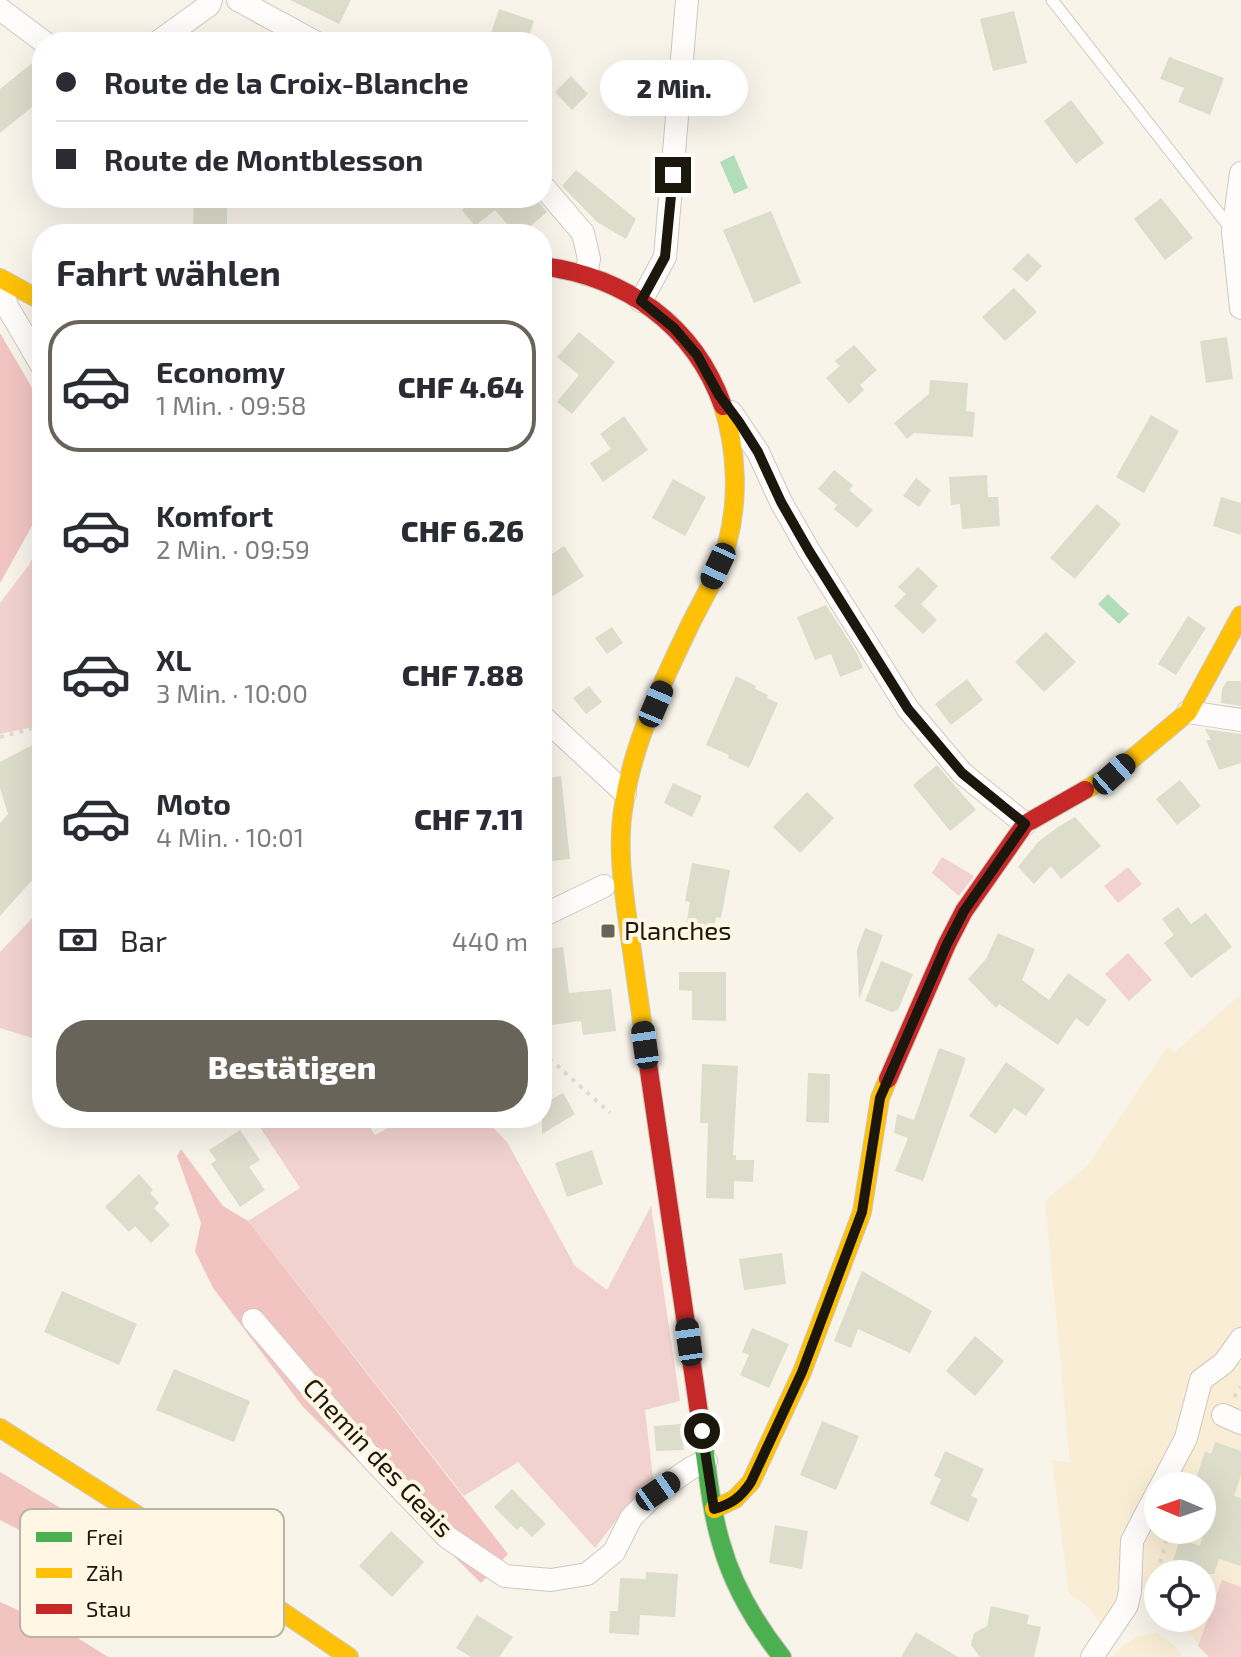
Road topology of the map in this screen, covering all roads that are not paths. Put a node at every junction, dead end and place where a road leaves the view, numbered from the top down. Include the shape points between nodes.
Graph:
1 (211, 0) edge
2 (238, 0) edge
3 (687, 0) edge
4 (1052, 0) edge
5 (0, 9) edge
6 (172, 32) edge
7 (297, 32) edge
8 (32, 33) edge
9 (1241, 173) edge
10 (552, 197) edge
11 (1233, 232) junction
12 (552, 266) edge
13 (586, 274) junction
14 (0, 278) edge
15 (0, 286) edge
16 (32, 296) edge
17 (641, 301) junction
18 (1241, 308) edge
19 (32, 349) edge
20 (719, 395) junction
21 (1241, 615) edge
22 (1188, 712) junction
23 (1241, 720) edge
24 (552, 725) edge
25 (625, 793) junction
26 (1025, 824) junction
27 (604, 886) dead end
28 (552, 911) edge
29 (253, 1320) dead end
30 (1241, 1339) edge
31 (0, 1428) edge
32 (706, 1461) junction
33 (1168, 1472) edge
34 (128, 1509) edge
35 (714, 1509) junction
36 (1144, 1518) edge
37 (284, 1613) edge
38 (348, 1657) edge
39 (782, 1657) edge
40 (1092, 1657) edge

1 - 6 street
2 - 7 street
3 - 17 street via 665,257
4 - 11 lane
5 - 8 street
9 - 11 street
10 - 13 street via 583,233 589,259
11 - 18 street
12 - 13 street
13 - 17 street
14 - 16 street
15 - 19 street
17 - 20 street via 697,355
20 - 25 street via 734,451 734,508 725,551 646,726
20 - 26 street via 758,452 809,551 908,709 962,773
21 - 22 street
22 - 23 street
22 - 26 street via 1114,774
24 - 25 street
25 - 32 street via 621,862 627,912
26 - 35 street via 964,911 880,1098 862,1212 794,1390 751,1482 730,1504
27 - 28 street
29 - 32 street, Chemin des Geais via 447,1537 505,1576 551,1580 587,1574 614,1552 631,1518 658,1491
30 - 33 street via 1224,1363 1201,1380 1186,1438
31 - 34 street
32 - 35 street
35 - 39 street via 737,1589
36 - 40 street via 1132,1541 1127,1605
37 - 38 street

